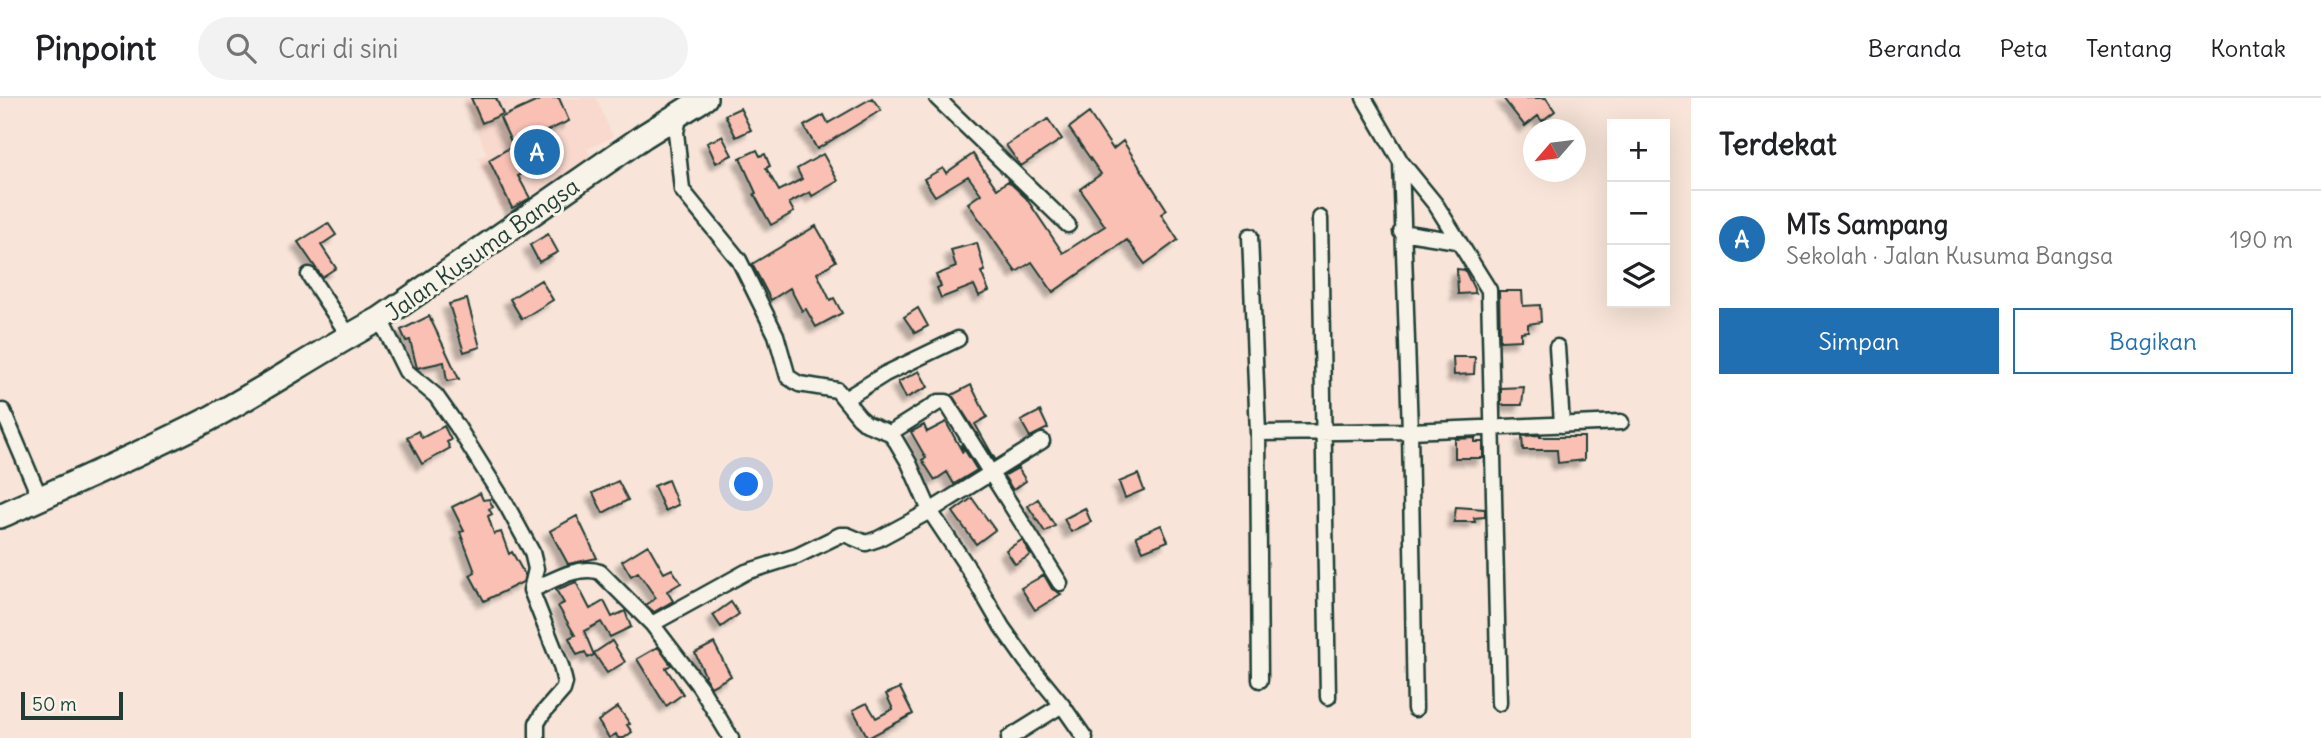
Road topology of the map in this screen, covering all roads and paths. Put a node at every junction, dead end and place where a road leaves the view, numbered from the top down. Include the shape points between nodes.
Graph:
1 (705, 98) edge
2 (937, 98) edge
3 (1364, 98) edge
4 (680, 114) junction
5 (1401, 162) junction
6 (1321, 218) dead end
7 (1068, 225) dead end
8 (1401, 232) junction
9 (1250, 236) dead end
10 (1457, 240) junction
11 (309, 275) dead end
12 (380, 319) junction
13 (349, 336) junction
14 (958, 339) dead end
15 (1557, 347) dead end
16 (845, 399) junction
17 (4, 411) dead end
18 (1622, 422) dead end
19 (1562, 425) junction
20 (1493, 427) junction
21 (1410, 431) junction
22 (1322, 432) junction
23 (890, 433) junction
24 (1258, 433) junction
25 (1042, 440) dead end
26 (989, 473) junction
27 (40, 498) junction
28 (930, 510) junction
29 (0, 516) edge
30 (1060, 583) dead end
31 (531, 590) junction
32 (652, 624) junction
33 (1260, 680) dead end
34 (1328, 697) dead end
35 (1499, 703) dead end
36 (1062, 705) junction
37 (1415, 709) dead end
38 (537, 738) edge
39 (731, 738) edge
40 (1009, 738) edge
41 (1085, 738) edge

1 - 4 main road, Jalan Kusuma Bangsa
2 - 7 street
3 - 5 street
4 - 12 main road, Jalan Kusuma Bangsa
4 - 16 street via 676,132 682,190 738,260 776,335 788,377 799,384 836,389
5 - 8 street
5 - 10 street
6 - 22 street
8 - 10 street
8 - 21 street
9 - 24 street
10 - 20 street via 1489,290
11 - 13 street
12 - 13 main road, Jalan Kusuma Bangsa
12 - 31 street via 406,371 436,396 507,506 535,562
13 - 27 main road, Jalan Kusuma Bangsa via 211,418
14 - 16 street
15 - 19 street
16 - 23 street via 867,424
17 - 27 street
18 - 19 street
19 - 20 street
20 - 21 street
20 - 35 street
21 - 22 street
21 - 37 street
22 - 24 street
22 - 34 street
23 - 26 street via 946,402
23 - 28 street
24 - 33 street
25 - 26 street
26 - 28 street
26 - 30 street
27 - 29 main road, Jalan Kusuma Bangsa
28 - 32 street via 870,543 840,535 797,556 746,572
28 - 36 street via 1015,646
31 - 32 street via 570,573 595,570
31 - 38 street via 565,683 542,713
32 - 39 street via 700,687
36 - 40 street
36 - 41 street

